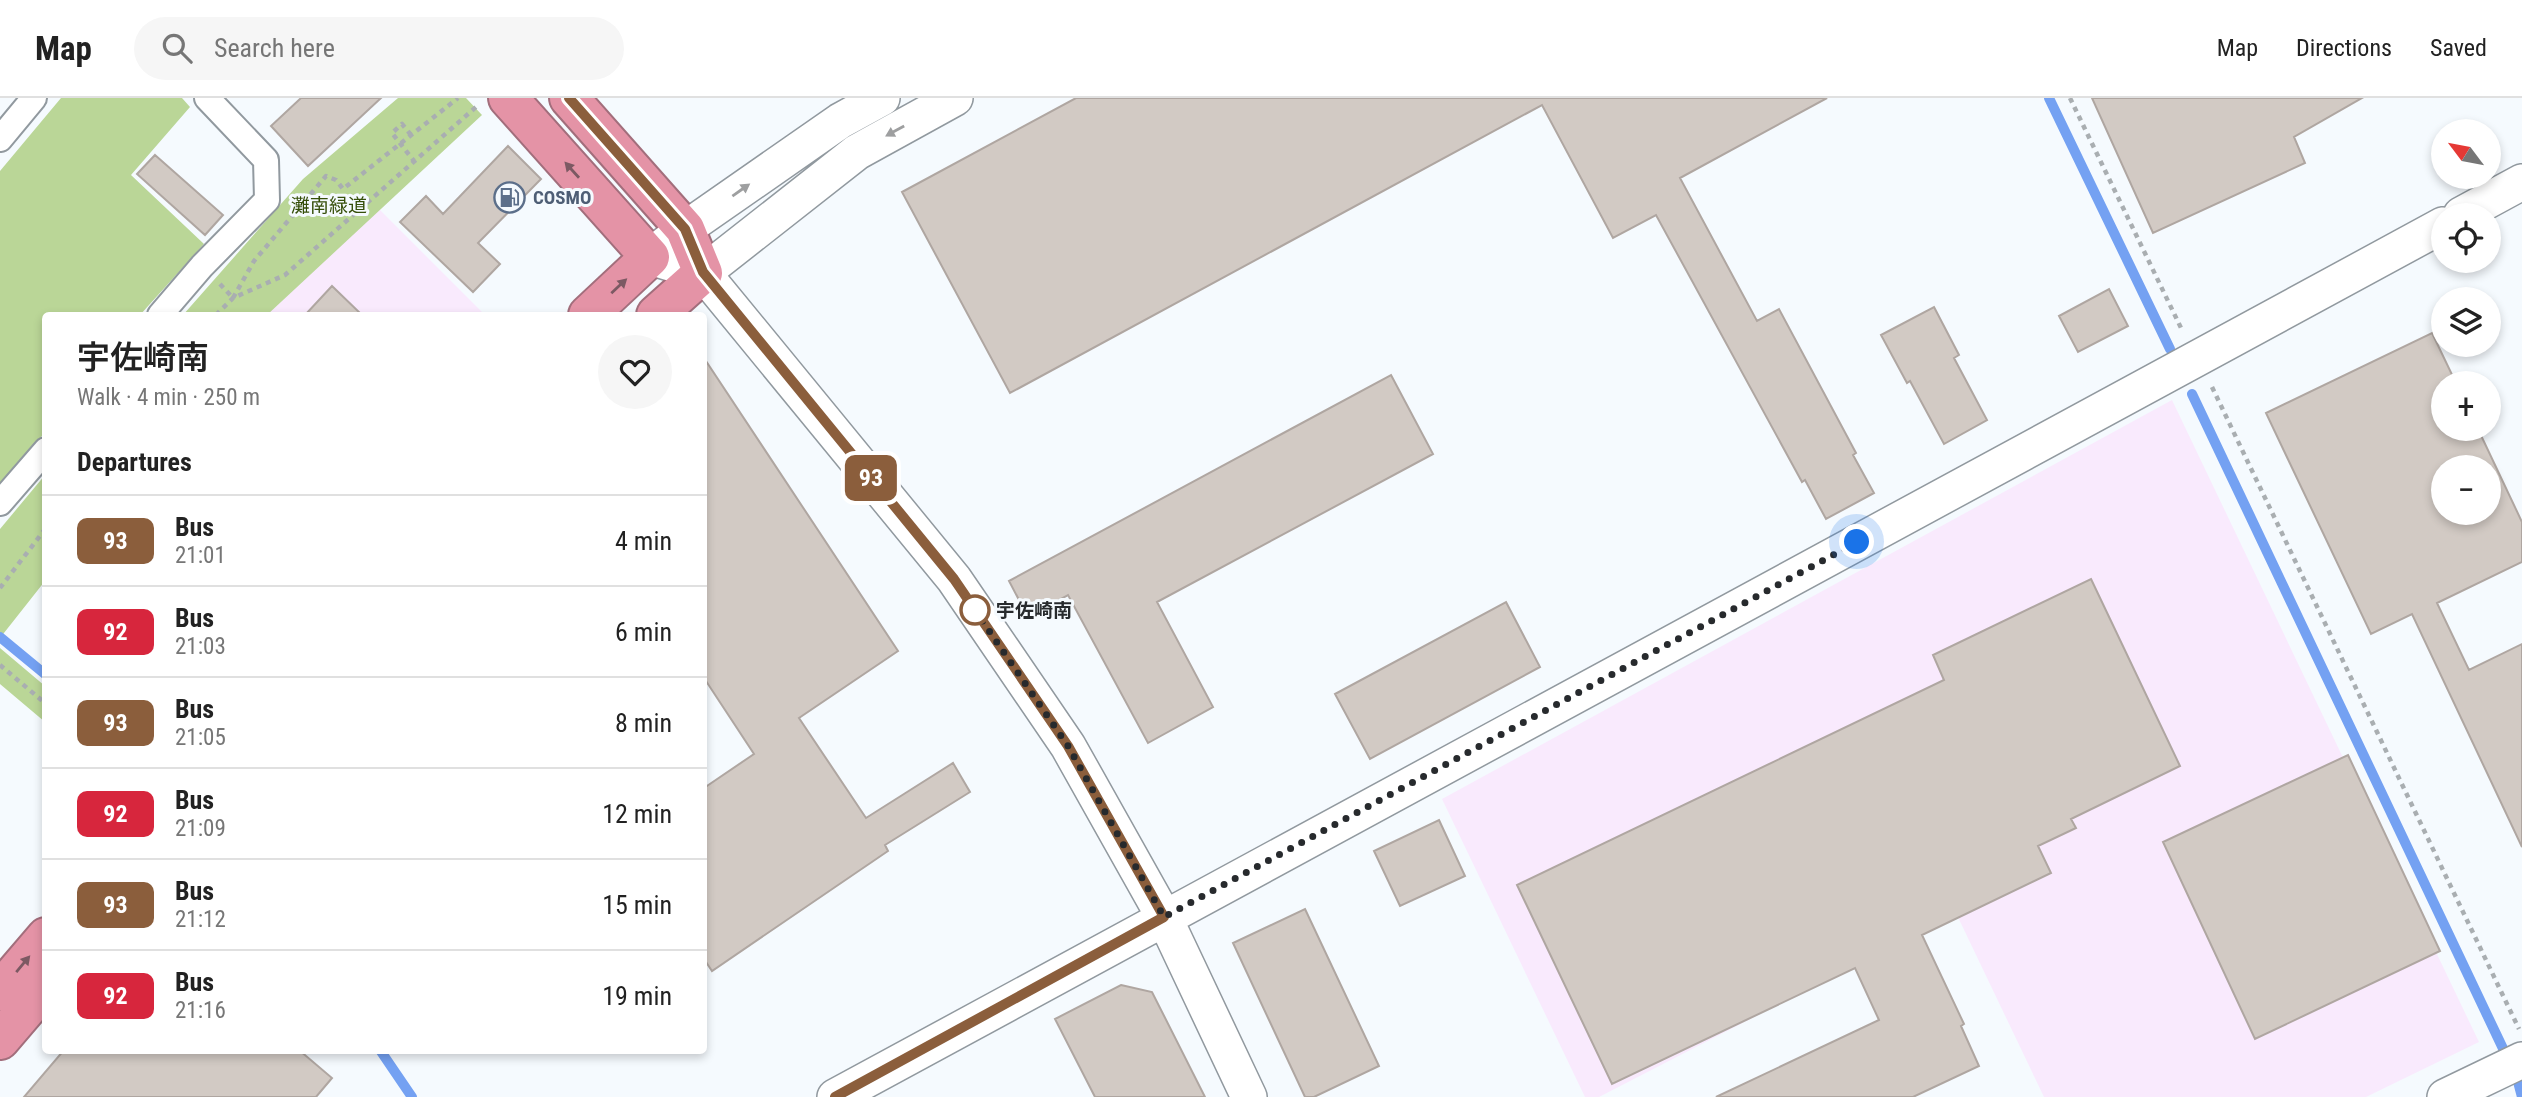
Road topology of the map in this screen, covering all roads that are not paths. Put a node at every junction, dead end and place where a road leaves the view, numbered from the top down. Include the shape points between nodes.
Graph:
1 (34, 98) edge
2 (207, 98) edge
3 (569, 98) edge
4 (882, 98) edge
5 (955, 98) edge
6 (494, 100) edge
7 (0, 139) edge
8 (2522, 182) edge
9 (2483, 203) edge
10 (685, 229) junction
11 (2431, 231) edge
12 (650, 257) junction
13 (703, 272) junction
14 (163, 312) edge
15 (591, 312) edge
16 (659, 312) edge
17 (42, 455) edge
18 (0, 503) edge
19 (1164, 917) junction
20 (42, 942) edge
21 (0, 991) edge
22 (42, 991) edge
23 (0, 1040) edge
24 (2521, 1046) edge
25 (835, 1097) edge
26 (1249, 1097) edge
27 (2445, 1097) edge

1 - 7 street
2 - 14 street via 266,160 267,200
3 - 10 highway
10 -> 4 street via 840,121
5 -> 13 street via 857,152
12 -> 6 highway
8 - 9 street
10 - 12 street
10 - 13 highway
11 - 19 street
12 - 13 street
15 -> 12 highway
13 - 16 highway
13 - 19 street via 954,579 1068,746
17 - 18 street
19 - 25 street
19 - 26 street
21 -> 20 highway
22 - 23 highway
24 - 27 street

